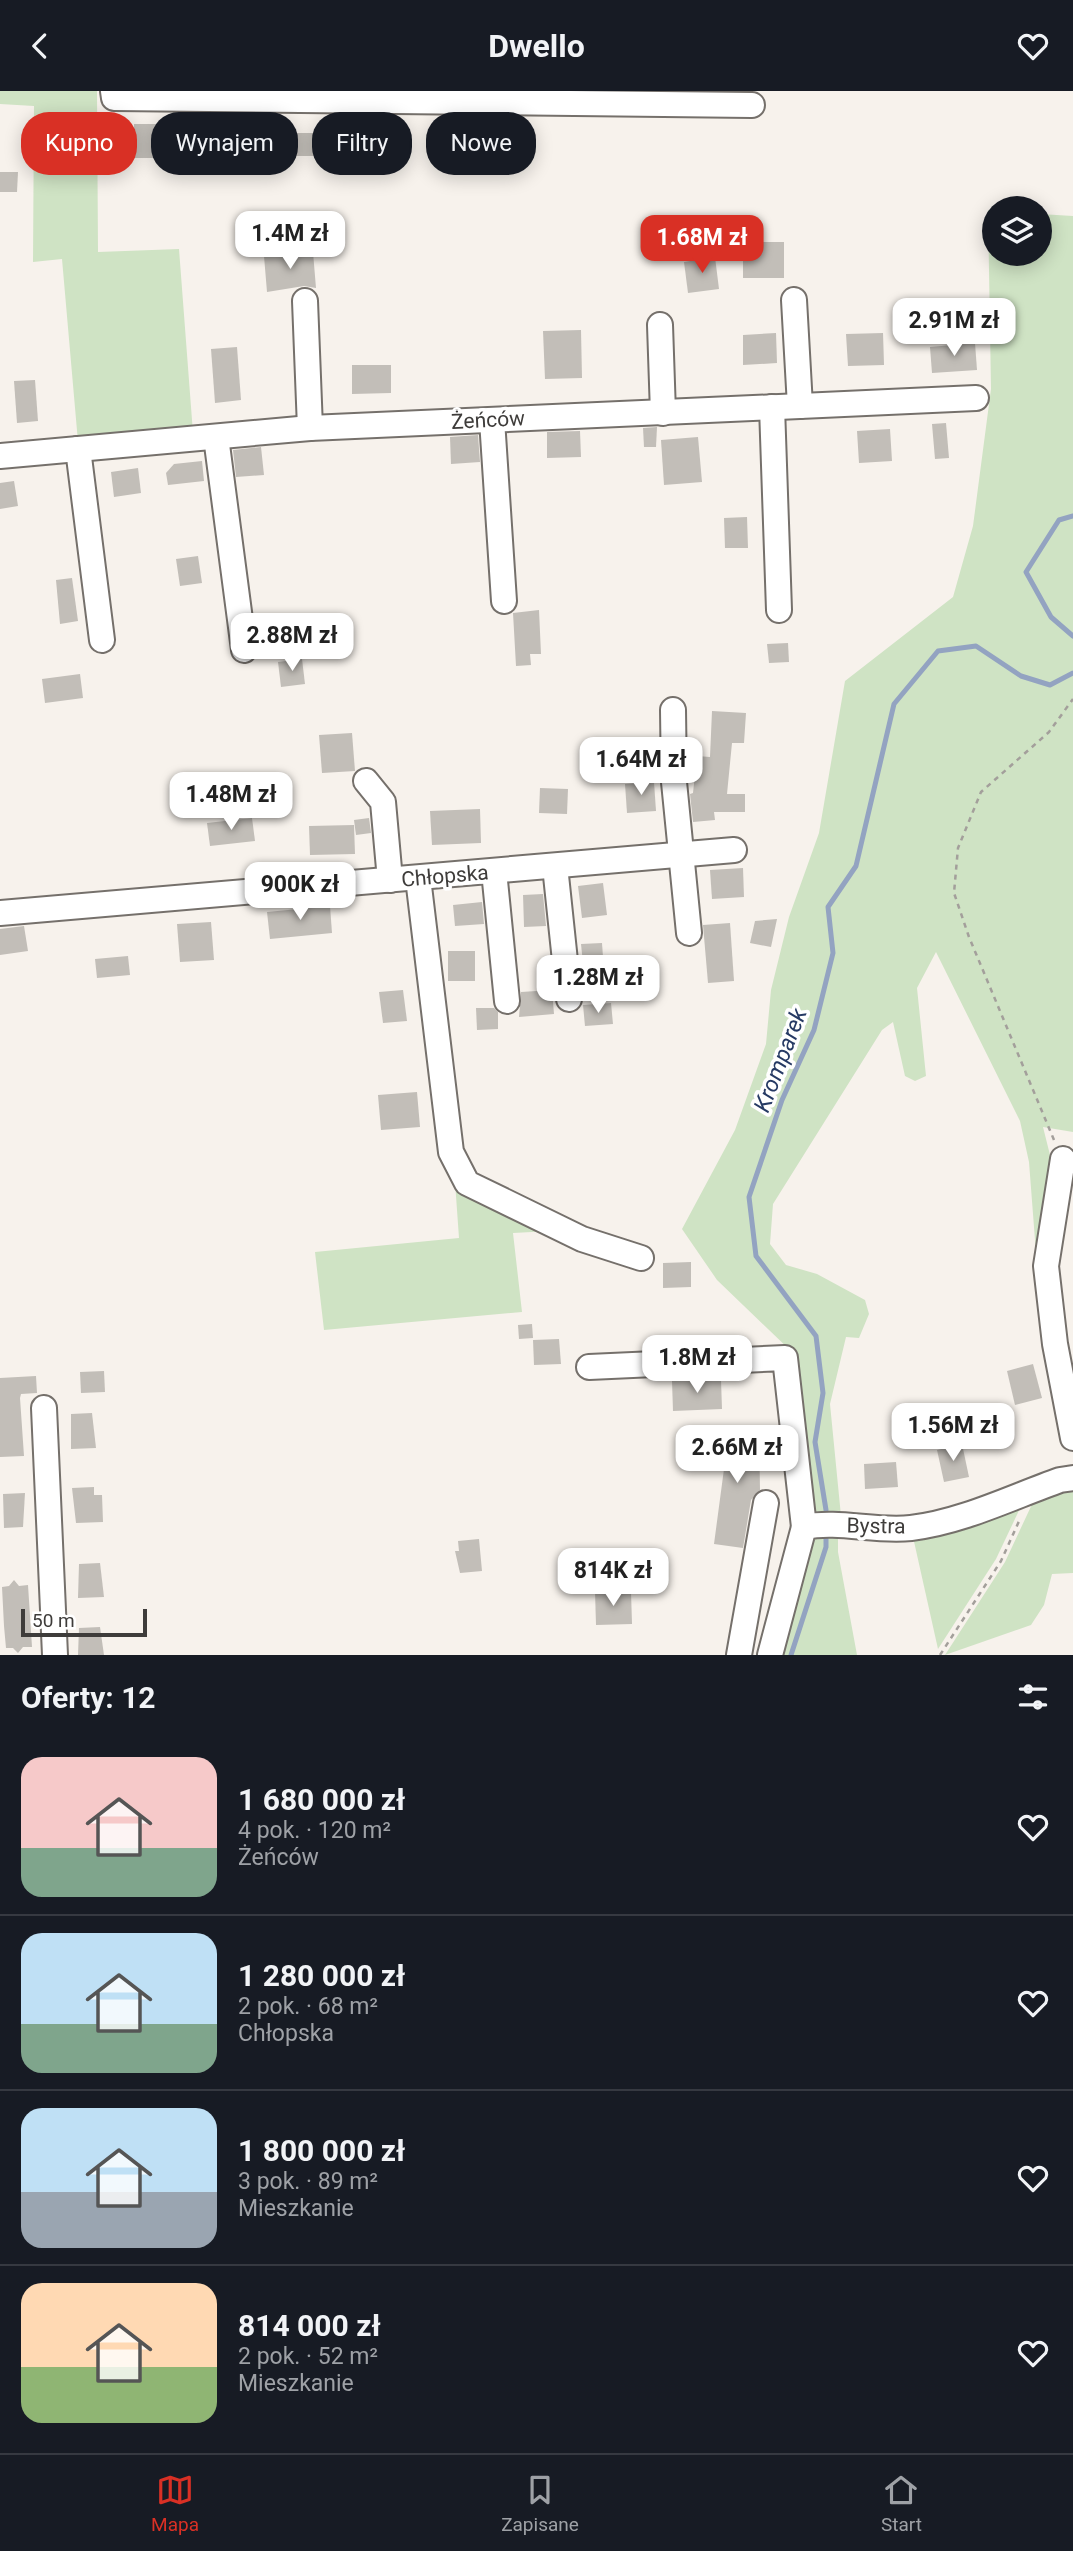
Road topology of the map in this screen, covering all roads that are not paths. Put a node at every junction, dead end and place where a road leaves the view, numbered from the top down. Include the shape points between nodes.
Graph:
1 (114, 91) edge
2 (752, 105) dead end
3 (794, 300) dead end
4 (305, 301) dead end
5 (660, 325) dead end
6 (976, 398) dead end
7 (800, 406) junction
8 (772, 407) junction
9 (663, 412) junction
10 (492, 420) junction
11 (310, 428) junction
12 (216, 437) junction
13 (78, 449) junction
14 (0, 456) edge
15 (504, 601) dead end
16 (779, 610) dead end
17 (102, 640) dead end
18 (244, 650) dead end
19 (673, 711) dead end
20 (366, 781) dead end
21 (734, 850) dead end
22 (680, 856) junction
23 (555, 866) junction
24 (494, 871) junction
25 (418, 878) junction
26 (390, 880) junction
27 (0, 913) edge
28 (689, 933) dead end
29 (569, 999) dead end
30 (507, 1001) dead end
31 (1063, 1159) road end
32 (641, 1258) dead end
33 (589, 1367) dead end
34 (44, 1408) dead end
35 (1073, 1438) edge
36 (1073, 1478) edge
37 (766, 1503) dead end
38 (804, 1527) junction
39 (55, 1655) edge
40 (738, 1655) edge
41 (770, 1655) edge

1 - 2 street via 114,98
3 - 7 street
4 - 11 street
5 - 9 street
6 - 7 street, Żeńców
7 - 8 street, Żeńców
8 - 9 street, Żeńców
8 - 16 street
9 - 10 street, Żeńców
10 - 11 street, Żeńców
10 - 15 street
11 - 12 street, Żeńców
12 - 13 street, Żeńców
12 - 18 street
13 - 14 street, Żeńców
13 - 17 street
19 - 22 street
20 - 26 street via 383,802
21 - 22 street, Chłopska
22 - 23 street, Chłopska
22 - 28 street
23 - 24 street, Chłopska
23 - 29 street
24 - 25 street, Chłopska
24 - 30 street
25 - 26 street, Chłopska
25 - 32 street via 451,1152 467,1183 582,1239
26 - 27 street, Chłopska
31 - 35 street via 1046,1265
33 - 38 street via 785,1358
34 - 39 street
36 - 38 street, Bystra via 943,1522 882,1530 823,1523
37 - 40 street
38 - 41 street

